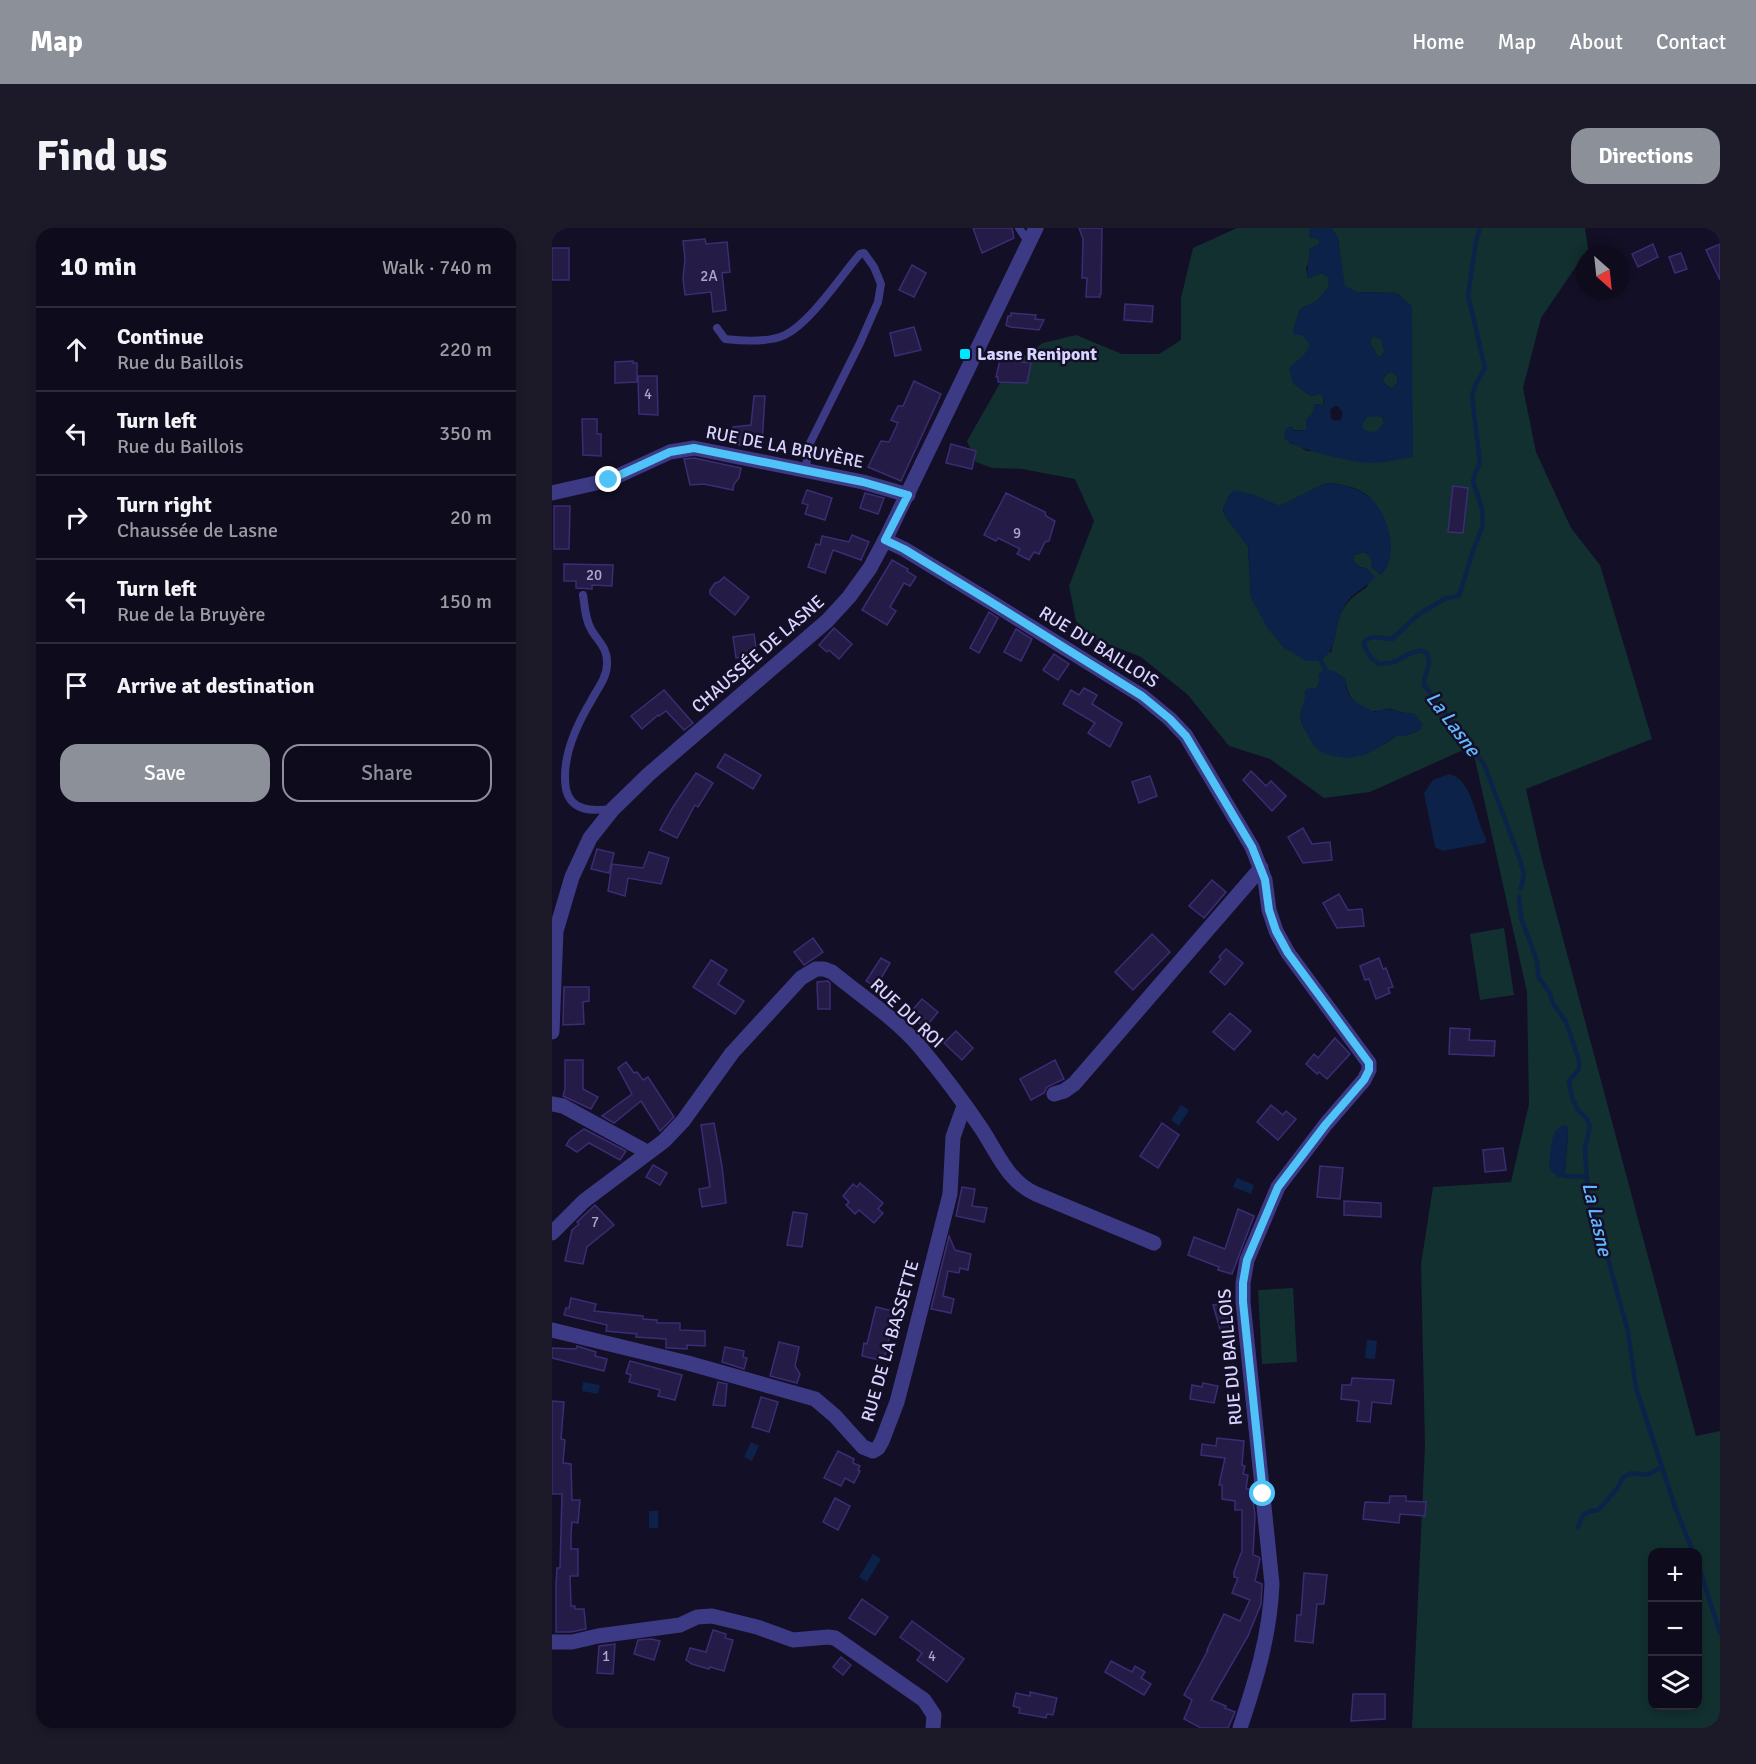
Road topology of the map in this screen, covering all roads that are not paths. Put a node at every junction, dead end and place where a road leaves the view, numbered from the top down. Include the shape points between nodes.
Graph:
1 (1019, 228) edge
2 (1036, 228) edge
3 (1029, 243) junction
4 (717, 328) dead end
5 (806, 470) junction
6 (552, 493) edge
7 (908, 495) junction
8 (885, 540) junction
9 (583, 595) dead end
10 (613, 809) junction
11 (1261, 868) junction
12 (552, 1032) edge
13 (1054, 1094) dead end
14 (552, 1104) edge
15 (964, 1106) junction
16 (647, 1152) junction
17 (552, 1233) edge
18 (1154, 1243) dead end
19 (552, 1330) edge
20 (552, 1642) edge
21 (934, 1722) edge
22 (1240, 1728) edge

1 - 3 lane
2 - 3 street, CHAUSSÉE DE LASNE
3 - 7 street, CHAUSSÉE DE LASNE
4 - 5 lane via 725,339 783,336 804,321 860,254 874,267 881,284 878,302 808,447
5 - 6 street, RUE DE LA BRUYÈRE via 713,451 682,449 609,480
5 - 7 street, RUE DE LA BRUYÈRE
7 - 8 street, CHAUSSÉE DE LASNE
8 - 10 street, CHAUSSÉE DE LASNE via 870,568 827,621
8 - 11 street, RUE DU BAILLOIS via 1156,706 1186,736
9 - 10 lane via 587,619 605,650 607,664 574,736 565,781 572,802 581,808
10 - 12 street, CHAUSSÉE DE LASNE via 590,838 572,877 559,921
11 - 13 street via 1074,1084
11 - 22 street, RUE DU BAILLOIS via 1276,931 1369,1063 1369,1070 1278,1187 1247,1260 1243,1302 1272,1584 1263,1653
14 - 16 street via 563,1106
15 - 16 street, RUE DU ROI via 919,1045 890,1018 832,972 816,969 801,978 732,1053 683,1121
15 - 18 street, RUE DU ROI via 1004,1166 1026,1190
15 - 19 street, RUE DE LA BASSETTE via 953,1137 950,1194 897,1402 878,1448 873,1451 863,1447 815,1399
16 - 17 street, RUE DU ROI via 584,1201
20 - 21 street via 681,1625 712,1616 793,1640 835,1638 919,1696

